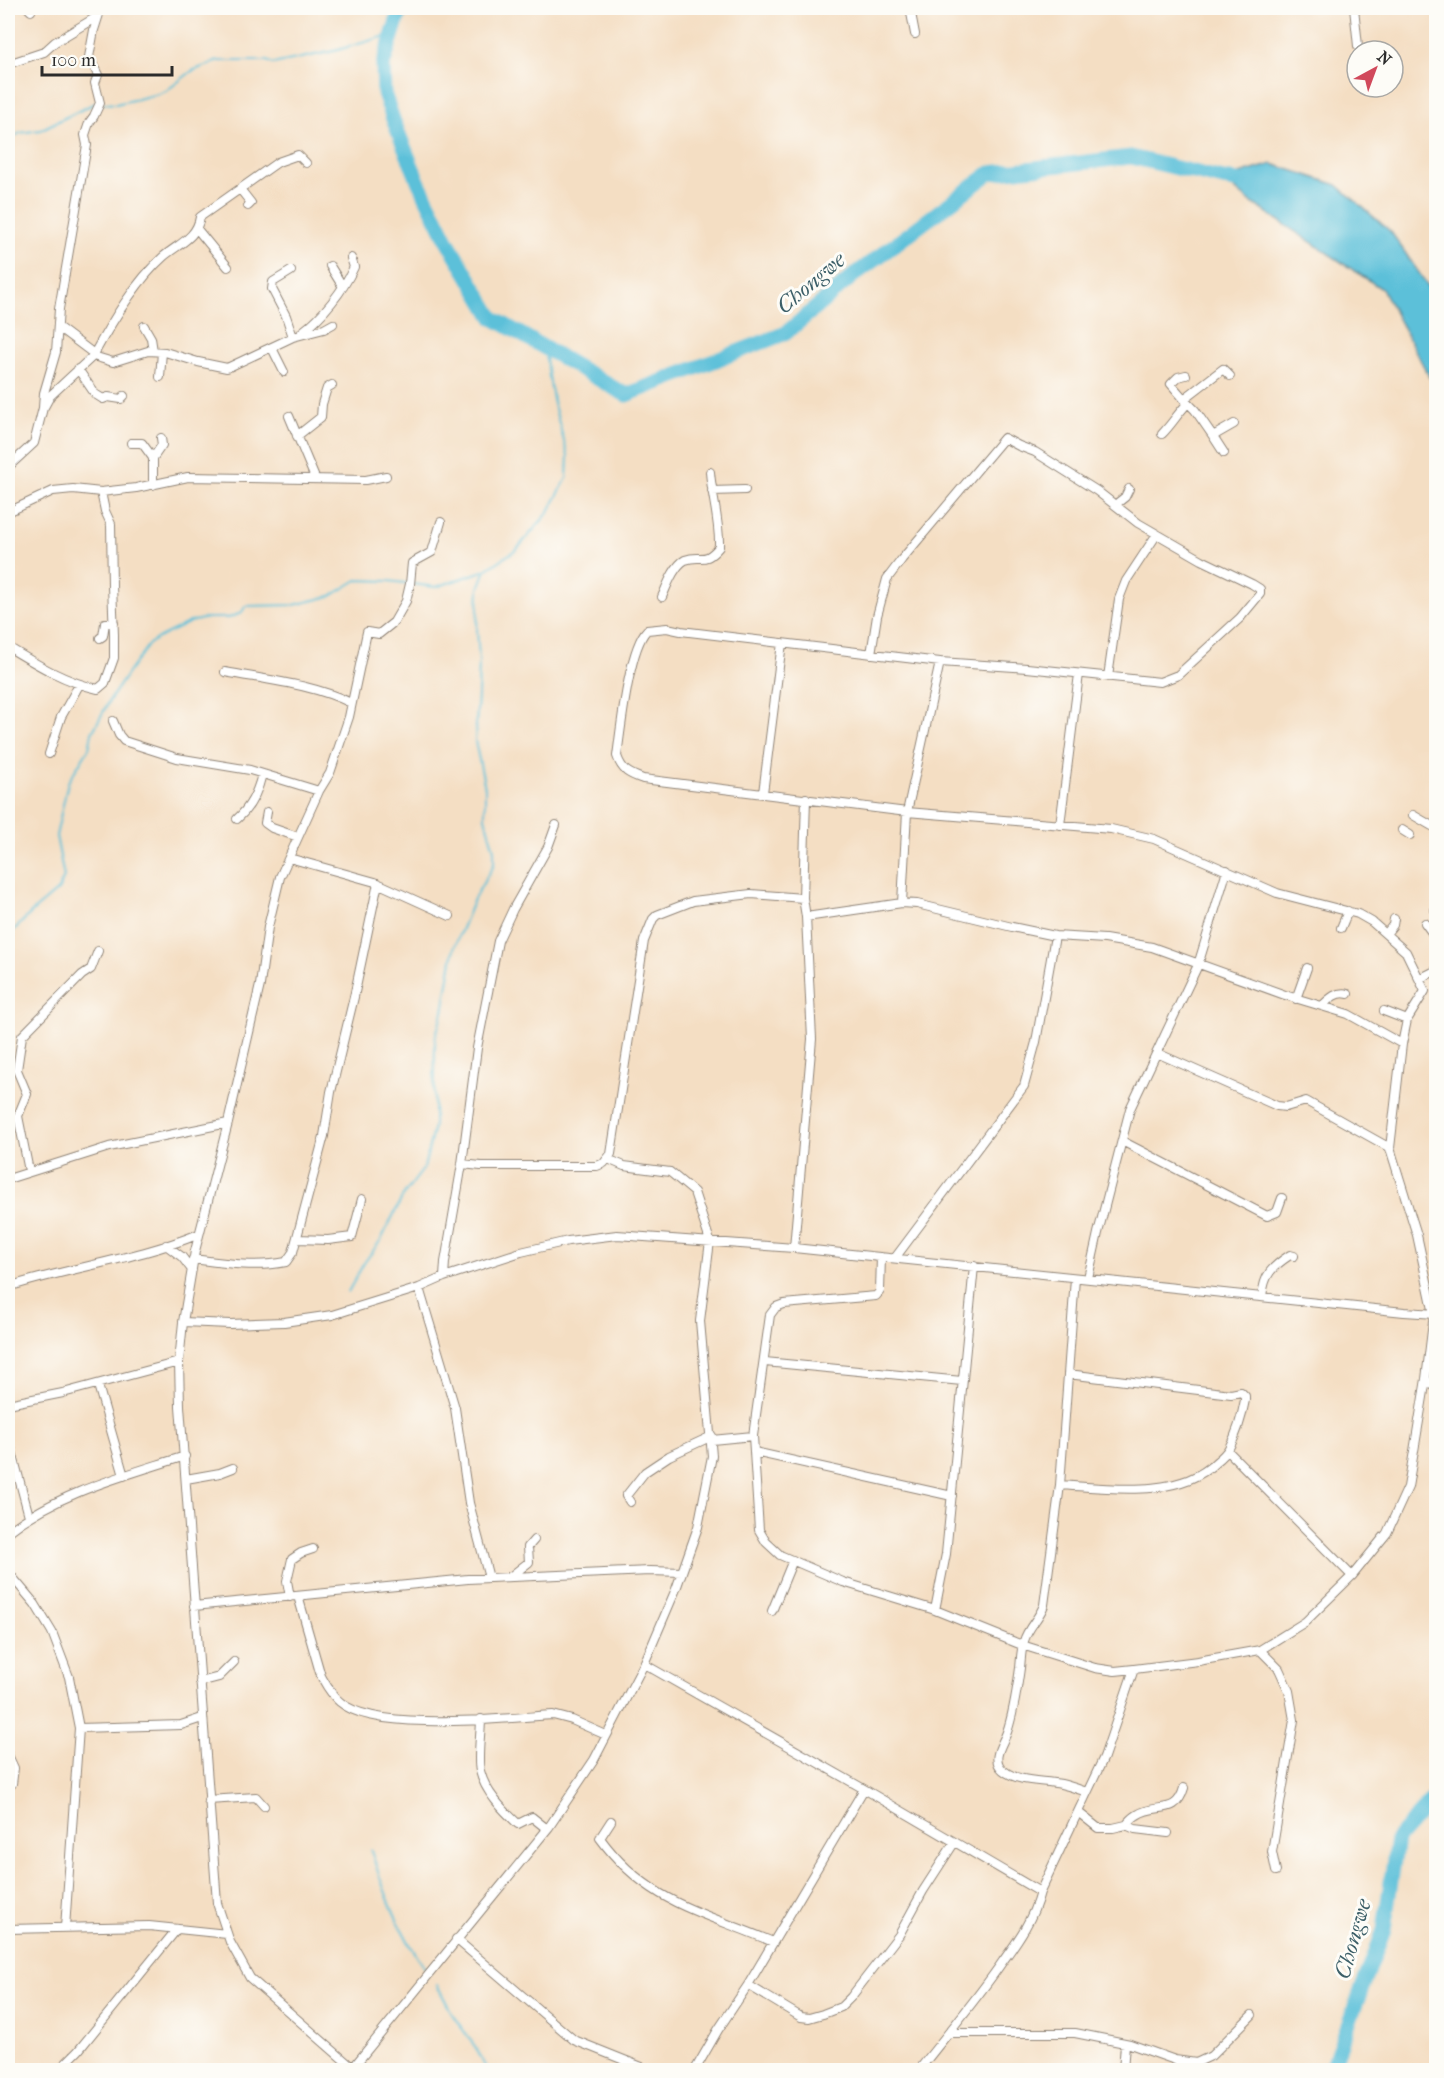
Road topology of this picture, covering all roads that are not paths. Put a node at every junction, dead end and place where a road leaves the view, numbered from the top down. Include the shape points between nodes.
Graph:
1 (910, 8) edge
2 (1354, 8) edge
3 (100, 12) edge
4 (915, 34) dead end
5 (1357, 39) edge
6 (8, 64) edge
7 (306, 163) dead end
8 (240, 189) junction
9 (248, 206) dead end
10 (197, 229) junction
11 (351, 258) dead end
12 (330, 266) dead end
13 (228, 267) dead end
14 (291, 271) dead end
15 (343, 287) junction
16 (333, 324) dead end
17 (144, 326) dead end
18 (58, 327) junction
19 (295, 337) junction
20 (272, 348) junction
21 (158, 352) junction
22 (94, 355) junction
23 (78, 369) junction
24 (284, 372) dead end
25 (1186, 375) dead end
26 (1230, 376) dead end
27 (160, 377) dead end
28 (332, 385) dead end
29 (124, 396) dead end
30 (1186, 401) junction
31 (43, 408) junction
32 (289, 416) dead end
33 (1234, 424) dead end
34 (1162, 434) dead end
35 (297, 436) junction
36 (1213, 436) junction
37 (161, 438) dead end
38 (131, 443) dead end
39 (1224, 453) dead end
40 (153, 458) junction
41 (8, 466) edge
42 (710, 472) dead end
43 (386, 476) dead end
44 (315, 478) junction
45 (153, 485) junction
46 (1129, 489) dead end
47 (745, 490) dead end
48 (712, 491) junction
49 (101, 492) junction
50 (1115, 505) junction
51 (8, 512) edge
52 (441, 522) dead end
53 (1157, 534) junction
54 (662, 597) dead end
55 (114, 623) junction
56 (100, 638) dead end
57 (782, 643) junction
58 (8, 647) edge
59 (871, 654) junction
60 (940, 662) junction
61 (225, 672) dead end
62 (1079, 674) junction
63 (1108, 677) junction
64 (79, 685) junction
65 (351, 703) junction
66 (113, 721) dead end
67 (50, 754) dead end
68 (262, 774) junction
69 (319, 791) junction
70 (763, 793) junction
71 (806, 798) junction
72 (267, 812) dead end
73 (907, 812) junction
74 (1413, 815) dead end
75 (237, 819) dead end
76 (1437, 824) edge
77 (556, 825) dead end
78 (1060, 825) junction
79 (1402, 830) dead end
80 (1410, 835) dead end
81 (298, 837) junction
82 (289, 858) junction
83 (1227, 870) junction
84 (378, 883) junction
85 (803, 898) junction
86 (902, 903) junction
87 (1348, 911) junction
88 (450, 916) dead end
89 (806, 917) junction
90 (1394, 919) dead end
91 (1425, 923) dead end
92 (1341, 928) dead end
93 (1386, 934) junction
94 (1434, 934) dead end
95 (1055, 936) junction
96 (98, 951) dead end
97 (1198, 965) junction
98 (1307, 968) dead end
99 (1433, 972) dead end
100 (1420, 978) junction
101 (1348, 994) dead end
102 (1296, 999) junction
103 (1322, 1006) junction
104 (1384, 1011) dead end
105 (1407, 1020) junction
106 (1402, 1044) junction
107 (1157, 1053) junction
108 (228, 1123) junction
109 (1122, 1141) junction
110 (1390, 1148) junction
111 (608, 1159) junction
112 (462, 1164) junction
113 (29, 1171) junction
114 (8, 1179) edge
115 (1282, 1198) dead end
116 (362, 1199) dead end
117 (199, 1234) junction
118 (297, 1239) junction
119 (710, 1241) junction
120 (166, 1245) junction
121 (794, 1248) junction
122 (1294, 1256) dead end
123 (881, 1257) junction
124 (895, 1258) junction
125 (193, 1259) junction
126 (974, 1266) junction
127 (192, 1270) junction
128 (444, 1277) junction
129 (1076, 1278) junction
130 (1088, 1278) junction
131 (8, 1287) edge
132 (419, 1288) junction
133 (1262, 1297) junction
134 (1435, 1314) edge
135 (183, 1322) junction
136 (179, 1362) junction
137 (765, 1362) junction
138 (1068, 1374) junction
139 (1426, 1379) junction
140 (962, 1381) junction
141 (98, 1384) junction
142 (1437, 1388) edge
143 (8, 1404) edge
144 (753, 1436) junction
145 (8, 1437) edge
146 (712, 1438) junction
147 (1228, 1451) junction
148 (754, 1452) junction
149 (185, 1456) junction
150 (233, 1468) dead end
151 (124, 1476) junction
152 (186, 1479) junction
153 (1060, 1485) junction
154 (952, 1496) junction
155 (630, 1502) dead end
156 (29, 1516) junction
157 (8, 1532) edge
158 (534, 1540) dead end
159 (313, 1549) dead end
160 (793, 1560) junction
161 (8, 1572) edge
162 (682, 1572) junction
163 (1352, 1576) junction
164 (510, 1577) junction
165 (489, 1578) junction
166 (294, 1596) junction
167 (194, 1606) junction
168 (935, 1610) junction
169 (772, 1611) dead end
170 (1022, 1645) junction
171 (1260, 1650) junction
172 (234, 1662) dead end
173 (644, 1664) junction
174 (1134, 1669) junction
175 (200, 1682) junction
176 (202, 1718) junction
177 (482, 1719) junction
178 (79, 1728) junction
179 (606, 1735) junction
180 (8, 1755) edge
181 (12, 1785) dead end
182 (1184, 1788) dead end
183 (864, 1789) junction
184 (1087, 1792) junction
185 (208, 1800) junction
186 (264, 1806) dead end
187 (1078, 1812) junction
188 (611, 1821) dead end
189 (1126, 1825) junction
190 (547, 1829) junction
191 (1168, 1833) dead end
192 (954, 1843) junction
193 (1276, 1871) dead end
194 (1040, 1892) junction
195 (65, 1928) junction
196 (8, 1929) edge
197 (177, 1929) junction
198 (227, 1934) junction
199 (456, 1940) junction
200 (773, 1942) junction
201 (748, 1985) junction
202 (1252, 2014) dead end
203 (949, 2033) junction
204 (1125, 2044) junction
205 (352, 2069) edge
206 (59, 2070) edge
207 (649, 2070) edge
208 (694, 2070) edge
209 (918, 2070) edge
210 (1123, 2070) edge

1 - 4 street
2 - 5 street
3 - 6 street via 44,52
3 - 18 street via 89,57 98,75 95,83 100,103 85,135 87,145
7 - 8 street via 298,155 278,162
8 - 9 street via 251,203
8 - 10 street via 200,217
10 - 13 street
10 - 22 street via 147,274
11 - 15 street via 354,267
12 - 15 street
14 - 19 street via 273,282 272,289
15 - 19 street via 308,328
16 - 19 street
17 - 21 street
18 - 22 street
18 - 31 street
19 - 20 street
20 - 21 street via 227,368
20 - 24 street
21 - 22 street via 148,351 113,362
21 - 27 street
22 - 23 street
23 - 29 street via 94,394 103,399
23 - 31 street
25 - 30 street via 1171,384
26 - 30 street via 1223,369
28 - 35 street via 327,388 321,417
30 - 34 street
30 - 36 street
31 - 41 street via 34,443
32 - 35 street
33 - 36 street
35 - 44 street
36 - 39 street
37 - 40 street via 162,445
38 - 40 street via 142,442
40 - 45 street
42 - 48 street
43 - 44 street via 366,480
44 - 45 street via 211,476
45 - 49 street
46 - 50 street
47 - 48 street
48 - 54 street via 719,547 708,558 686,560 679,566
49 - 51 street via 53,491
49 - 55 street via 111,524
50 - 53 street
50 - 59 street via 1035,452 1004,438 887,579
52 - 65 street via 432,552 412,562 408,596 394,622 379,634 367,632
53 - 63 street via 1126,581 1119,599
53 - 63 street via 1252,584 1260,589 1260,594 1240,618 1178,675 1160,682
55 - 56 street via 105,623 104,636
55 - 64 street via 114,658 105,683 98,689
57 - 59 street
57 - 70 street
57 - 70 street via 667,628 647,630 639,641 632,669 617,756 626,773 643,779
58 - 64 street
59 - 60 street
60 - 62 street
60 - 73 street
61 - 65 street via 312,689
62 - 63 street
62 - 78 street
64 - 67 street via 62,717
65 - 69 street via 330,773
66 - 68 street via 124,741 177,758
68 - 69 street
68 - 75 street via 257,792
69 - 81 street
70 - 71 street
71 - 73 street
71 - 85 street
72 - 81 street via 265,823
73 - 78 street
73 - 86 street
74 - 76 street via 1432,826
77 - 112 street via 498,941 477,1048
78 - 83 street via 1111,829 1154,839
79 - 80 street
81 - 82 street
82 - 84 street
82 - 108 street via 268,927 260,985
83 - 87 street via 1277,893
83 - 97 street
84 - 88 street
84 - 118 street via 324,1136
85 - 89 street
85 - 111 street via 751,894 693,901 653,919 644,941
86 - 89 street
86 - 95 street
87 - 92 street
87 - 93 street via 1372,922
89 - 121 street via 812,1039
90 - 93 street
91 - 94 street
93 - 100 street via 1406,952
95 - 97 street via 1152,947
95 - 124 street via 1024,1086
96 - 113 street via 91,969 22,1036 17,1070 27,1094 18,1116
97 - 102 street
97 - 107 street
98 - 102 street
99 - 100 street
100 - 105 street via 1425,990
101 - 103 street via 1332,996
102 - 103 street
103 - 106 street via 1348,1014
104 - 105 street
105 - 106 street
106 - 110 street
107 - 109 street via 1130,1109
107 - 110 street via 1277,1106 1306,1101
108 - 113 street via 109,1147
108 - 117 street
109 - 115 street via 1267,1216 1277,1212
109 - 130 street
110 - 134 street via 1417,1235
111 - 112 street via 597,1166
111 - 119 street via 624,1166 670,1172 694,1192
112 - 128 street
113 - 114 street
116 - 118 street via 352,1237
117 - 120 street
117 - 125 street
118 - 125 street via 293,1252 283,1263 235,1264
119 - 121 street
119 - 128 street via 617,1236 568,1241
119 - 146 street via 700,1321
120 - 127 street
120 - 131 street
121 - 123 street
122 - 133 street via 1272,1267
123 - 124 street
123 - 137 street via 880,1291 876,1296 792,1302 776,1308 770,1316
124 - 126 street
125 - 127 street
126 - 129 street
126 - 140 street
127 - 135 street
128 - 132 street
129 - 130 street
129 - 138 street
130 - 133 street
132 - 135 street via 332,1315 284,1322
132 - 165 street via 455,1408 469,1503
133 - 134 street
134 - 139 street
135 - 136 street
136 - 141 street
136 - 149 street
137 - 140 street
137 - 144 street
138 - 147 street via 1231,1394 1241,1392 1245,1396 1243,1411
138 - 153 street
139 - 142 street
139 - 163 street via 1408,1486 1387,1533
140 - 154 street
141 - 143 street
141 - 151 street
144 - 146 street
144 - 148 street
145 - 156 street
146 - 155 street via 669,1456 645,1472 626,1496
146 - 162 street via 698,1527
147 - 153 street via 1195,1478 1160,1487
147 - 163 street
148 - 154 street
148 - 160 street via 759,1530 780,1555
149 - 151 street
149 - 152 street
150 - 152 street
151 - 156 street via 72,1494
152 - 167 street
153 - 170 street via 1044,1605
154 - 168 street
156 - 157 street
158 - 164 street via 528,1547 529,1562
159 - 166 street via 292,1559 287,1581
160 - 168 street via 843,1582
160 - 169 street
161 - 178 street via 52,1632 69,1677
162 - 164 street
162 - 173 street
163 - 171 street via 1305,1622
164 - 165 street
165 - 166 street
166 - 167 street
166 - 177 street via 321,1676 340,1702 374,1717
167 - 175 street
168 - 170 street
170 - 174 street via 1095,1668
170 - 184 street via 1012,1711 997,1762 1014,1776
171 - 174 street
171 - 193 street via 1279,1669 1289,1691 1294,1720 1272,1852
172 - 175 street via 219,1677
173 - 179 street
173 - 183 street
174 - 184 street via 1104,1757
175 - 176 street
176 - 178 street via 181,1725
176 - 185 street
177 - 179 street via 558,1716
177 - 190 street via 480,1770 490,1793 518,1824 532,1817
178 - 195 street
179 - 190 street via 594,1760
180 - 181 street via 14,1767
182 - 189 street via 1181,1798 1171,1807 1150,1809
183 - 192 street
183 - 200 street
184 - 187 street
185 - 186 street via 256,1797
185 - 198 street via 217,1904
187 - 189 street via 1098,1828
187 - 194 street
188 - 200 street via 600,1838 632,1875 698,1914
189 - 191 street
190 - 199 street
192 - 194 street
192 - 201 street via 899,1935 840,2007 801,2017
194 - 203 street via 1035,1912 1023,1933
195 - 196 street
195 - 197 street
197 - 198 street
197 - 206 street
198 - 205 street via 250,1978
199 - 205 street
199 - 207 street via 574,2040
200 - 201 street
201 - 208 street
202 - 204 street via 1211,2056 1196,2062 1175,2060
203 - 204 street via 1075,2033
203 - 209 street
204 - 210 street

